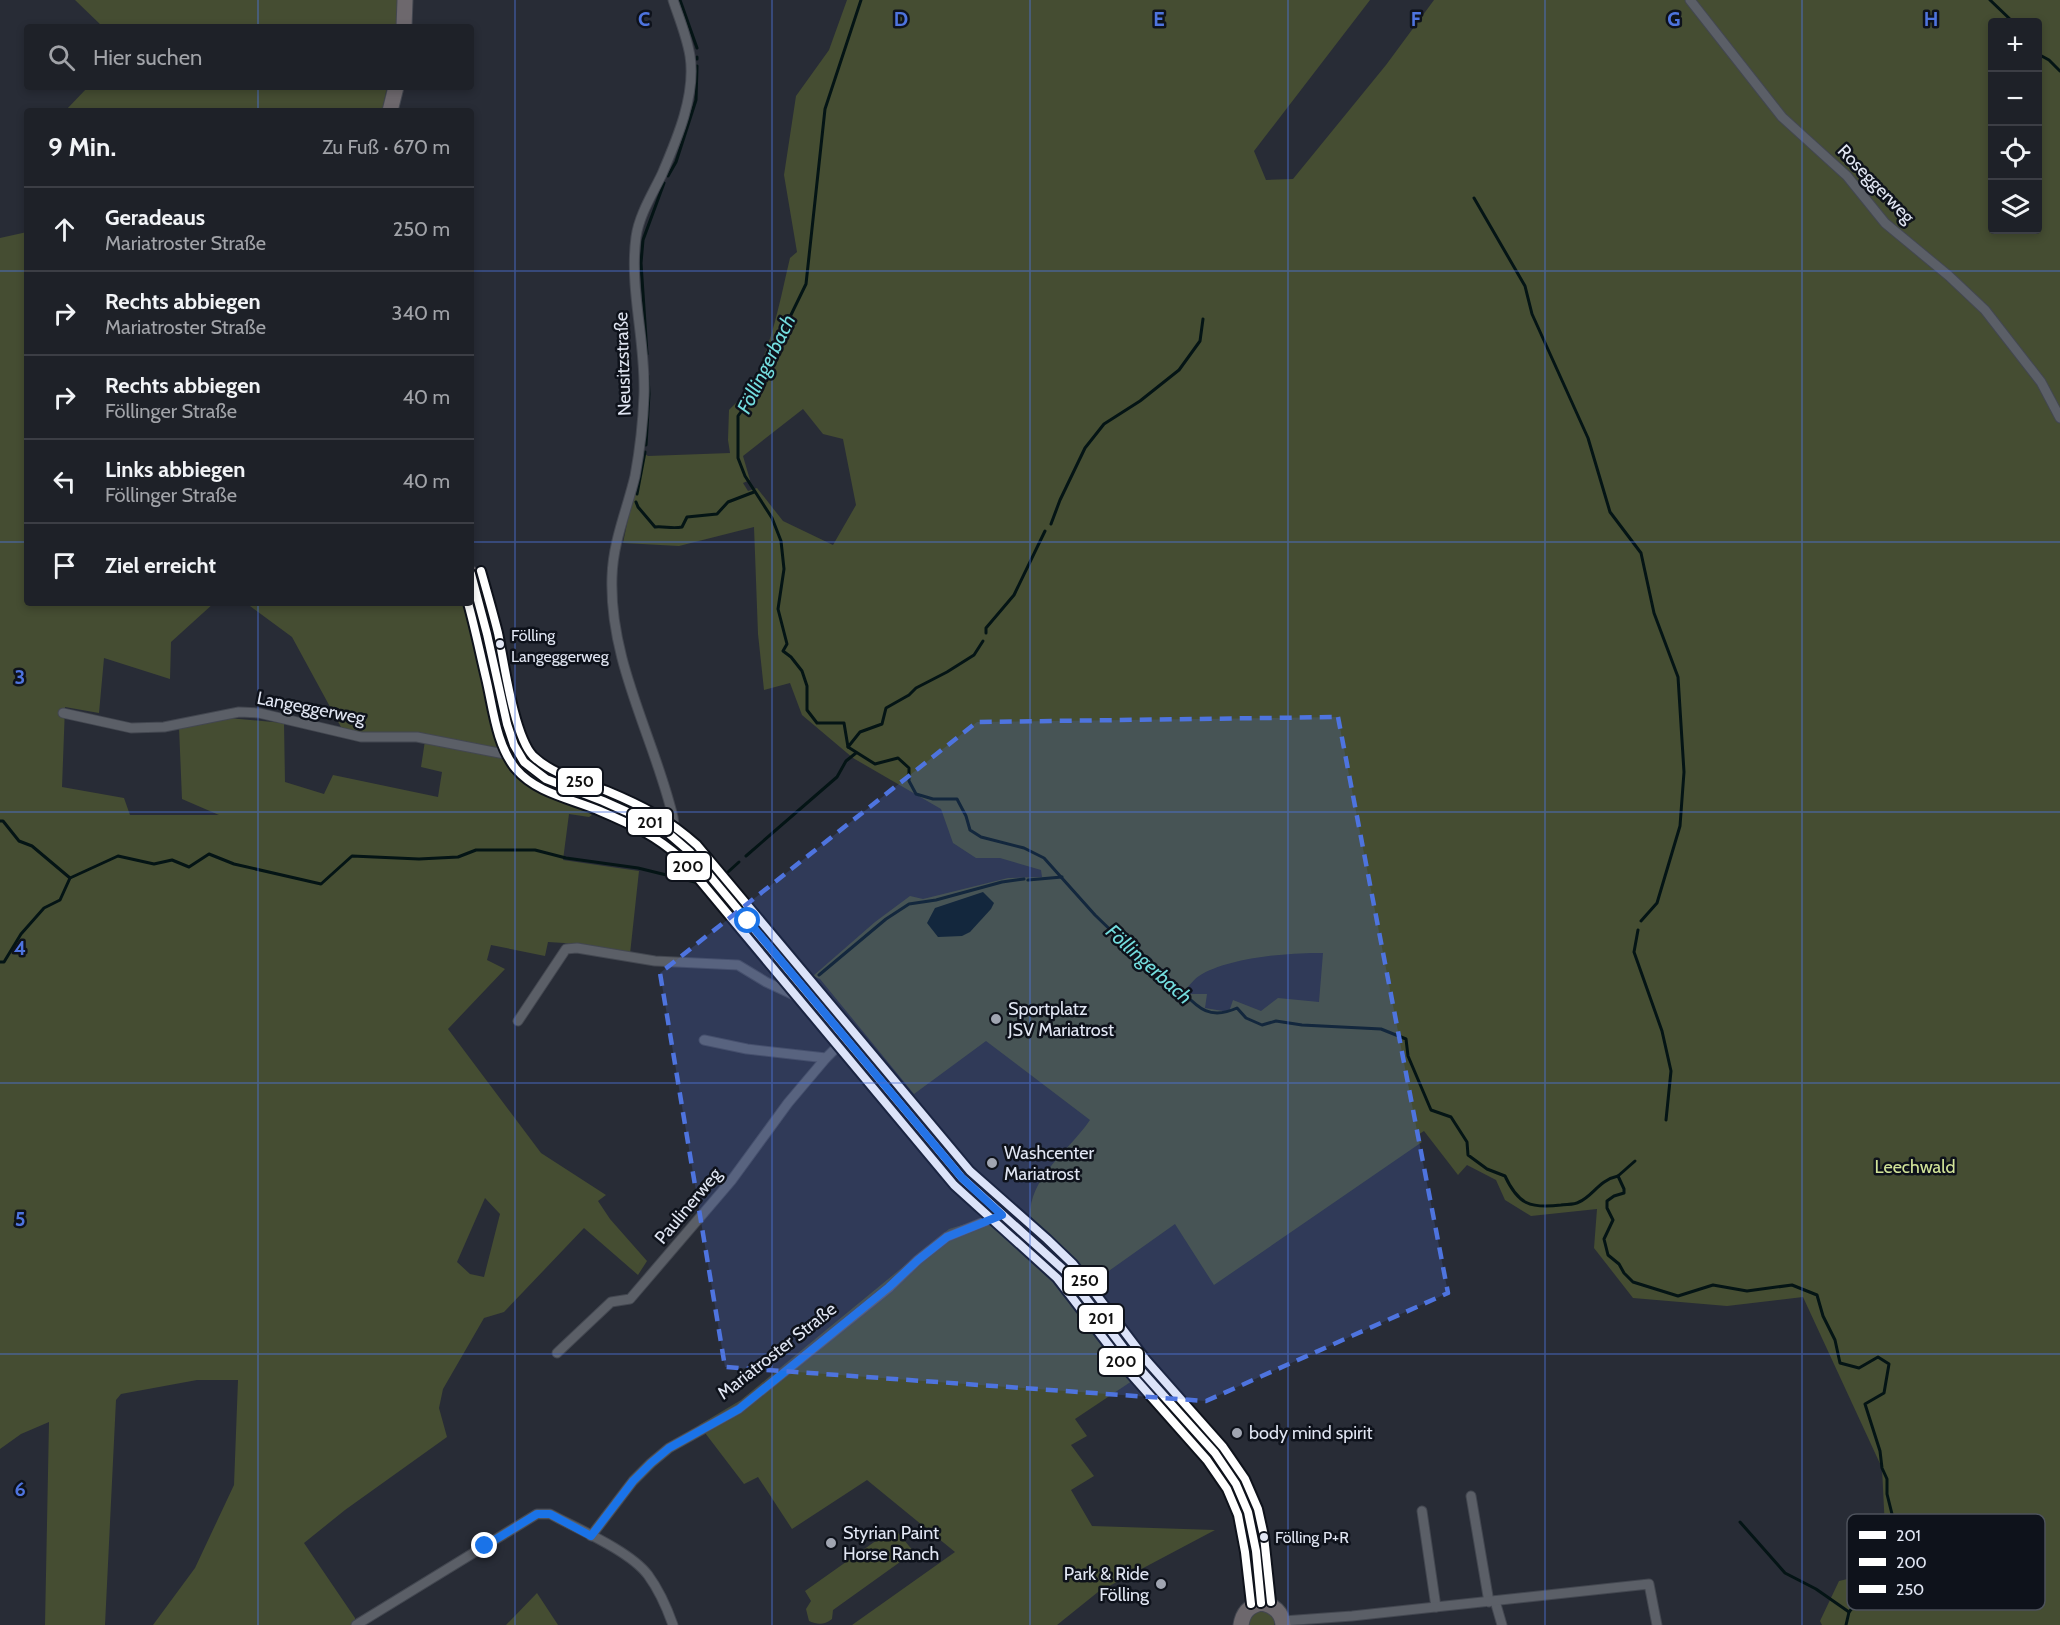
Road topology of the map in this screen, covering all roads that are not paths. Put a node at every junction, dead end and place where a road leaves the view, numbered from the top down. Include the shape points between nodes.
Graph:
1 (405, 0) edge
2 (673, 0) edge
3 (1690, 0) edge
4 (404, 24) edge
5 (395, 90) edge
6 (391, 108) edge
7 (2060, 418) edge
8 (474, 585) edge
9 (63, 712) dead end
10 (518, 754) junction
11 (668, 833) junction
12 (809, 993) junction
13 (518, 1021) dead end
14 (846, 1038) junction
15 (704, 1040) dead end
16 (826, 1058) junction
17 (1002, 1215) junction
18 (557, 1353) dead end
19 (1471, 1496) dead end
20 (1422, 1511) dead end
21 (591, 1536) junction
22 (1492, 1601) junction
23 (1261, 1603) junction
24 (1436, 1607) junction
25 (1352, 1621) edge
26 (1283, 1623) edge
27 (356, 1625) edge
28 (673, 1625) edge
29 (1241, 1625) edge
30 (1502, 1625) edge
31 (1657, 1625) edge

1 - 4 main road
2 - 11 street, Neusitzstraße via 688,45 691,72 681,129 636,235 644,391 642,424 634,477 614,549 612,577 626,672 673,817 674,825
3 - 7 street, Roseggerweg via 1782,117 1847,176 1885,223 1985,310 2041,382
5 - 6 main road
8 - 10 main road via 507,724
9 - 10 street, Langeggerweg via 131,728 164,727 239,712 260,713 361,737 417,737
10 - 11 main road via 546,779 629,812
11 - 12 main road via 690,852
12 - 13 street via 796,996 738,965 655,961 566,949
12 - 14 main road
14 - 16 street, Paulinerweg
14 - 17 main road via 962,1178
15 - 16 street
16 - 18 street, Paulinerweg via 788,1102 731,1181 630,1299 611,1302
17 - 21 street, Mariatroster Straße via 947,1237 739,1409 669,1448 633,1481
17 - 23 main road via 1052,1257 1080,1289 1235,1483 1254,1539
19 - 22 street
20 - 24 street
21 - 27 street via 550,1514 537,1514
21 - 28 street via 623,1553 648,1575
22 - 24 street
22 - 30 street
22 - 31 street via 1649,1584
23 - 26 main road via 1275,1608
23 - 29 main road via 1247,1610
24 - 25 street
25 - 26 street

